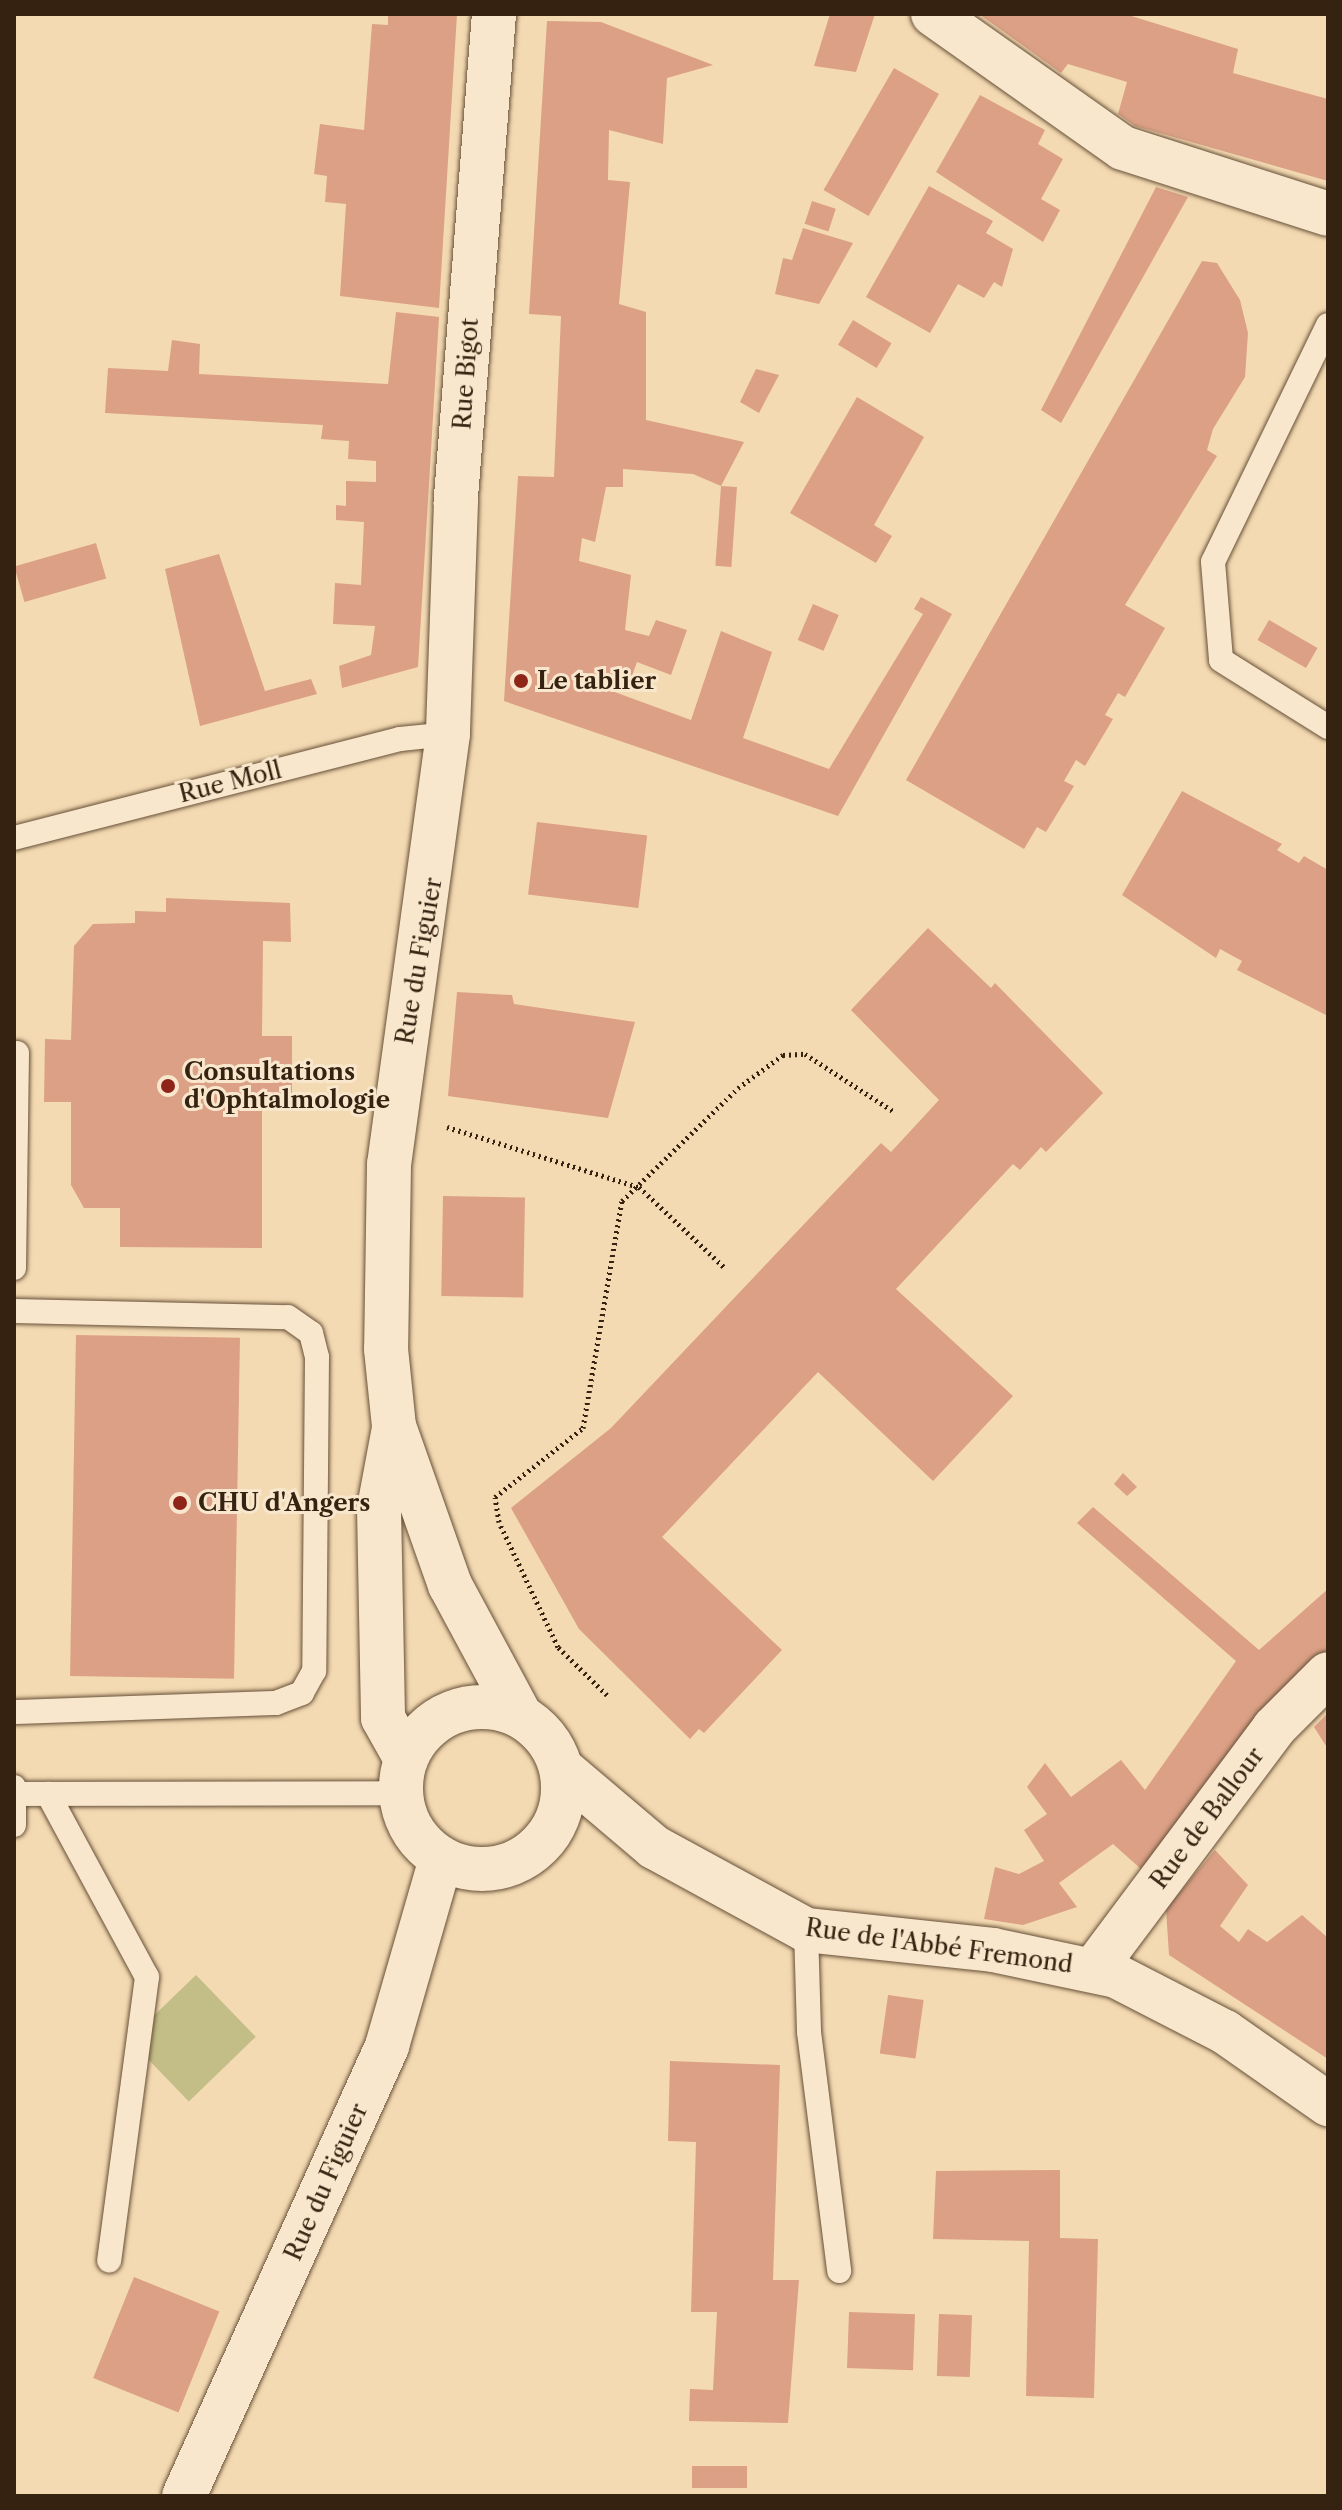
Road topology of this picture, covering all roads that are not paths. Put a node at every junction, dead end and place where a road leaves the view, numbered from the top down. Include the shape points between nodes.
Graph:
1 (494, 14) edge
2 (933, 14) edge
3 (1328, 214) edge
4 (1328, 325) edge
5 (1328, 727) edge
6 (448, 734) junction
7 (14, 838) edge
8 (22, 1048) edge
9 (14, 1268) edge
10 (14, 1311) edge
11 (394, 1426) junction
12 (1328, 1674) edge
13 (14, 1712) edge
14 (520, 1715) junction
15 (562, 1769) junction
16 (403, 1776) junction
17 (14, 1787) edge
18 (14, 1794) edge
19 (48, 1794) junction
20 (14, 1825) edge
21 (441, 1859) junction
22 (806, 1930) junction
23 (1094, 1969) junction
24 (1328, 2104) edge
25 (109, 2260) dead end
26 (839, 2271) dead end
27 (184, 2496) edge

1 - 6 street, Rue Bigot via 456,502
2 - 3 street via 1123,148
4 - 5 lane via 1213,562 1221,660
6 - 7 lane, Rue Moll via 400,739
6 - 11 street, Rue du Figuier via 389,1164 386,1349
8 - 9 lane
10 - 13 lane via 288,1317 311,1333 317,1357 314,1671 302,1693 276,1703
11 - 14 street, Rue du Figuier via 450,1585
11 - 16 street, Rue du Figuier via 379,1508 383,1718
12 - 23 street, Rue de Ballour via 1274,1728
14 - 15 street, Rue du Figuier via 547,1737
14 - 16 street via 475,1706 453,1711 433,1723
15 - 21 street via 563,1800 553,1831 531,1854 502,1868 471,1869
15 - 22 street, Rue de l'Abbé Fremond via 654,1847
16 - 19 lane
16 - 21 street, Rue du Figuier via 406,1819
17 - 18 lane
18 - 19 lane
18 - 20 lane
19 - 25 lane via 147,1977
21 - 27 street, Rue du Figuier via 387,2046
22 - 23 street, Rue de l'Abbé Fremond via 993,1950
22 - 26 lane via 809,2032
23 - 24 street, Rue de l'Abbé Fremond via 1225,2032

